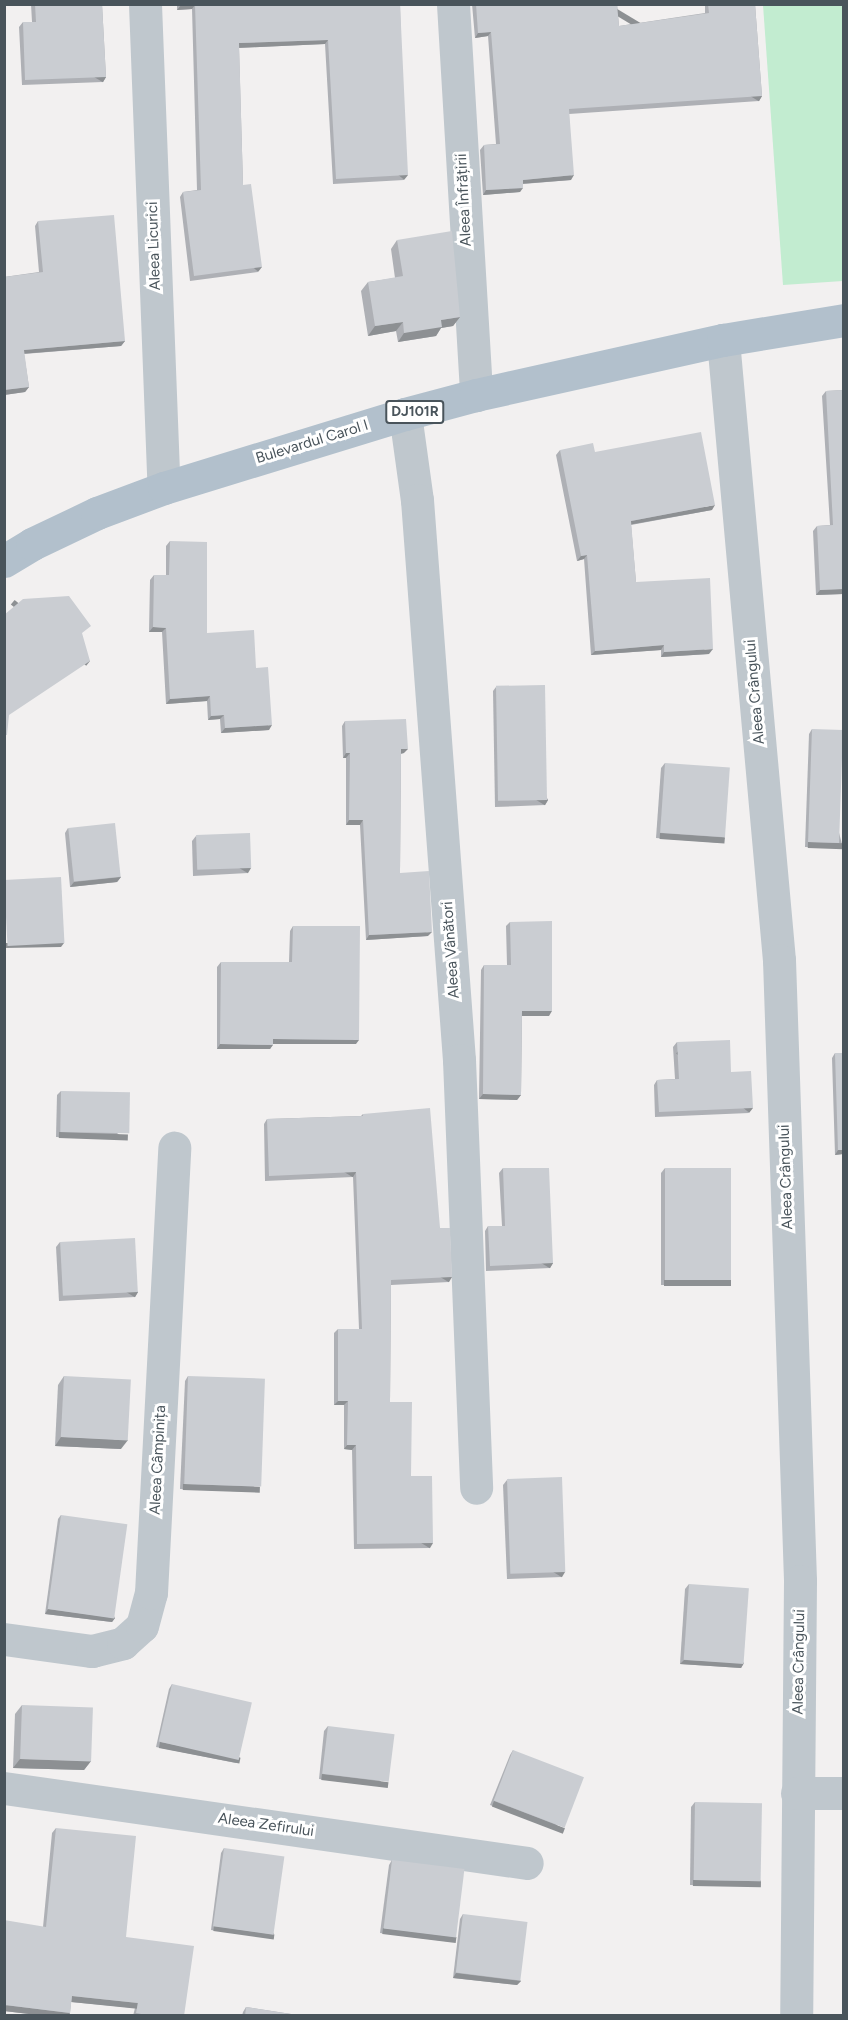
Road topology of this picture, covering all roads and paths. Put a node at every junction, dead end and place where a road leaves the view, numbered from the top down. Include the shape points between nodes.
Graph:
1 (145, 4) edge
2 (453, 4) edge
3 (843, 320) edge
4 (723, 340) junction
5 (476, 395) junction
6 (405, 414) junction
7 (164, 488) junction
8 (4, 561) edge
9 (174, 1148) dead end
10 (476, 1488) dead end
11 (4, 1639) edge
12 (4, 1788) edge
13 (797, 1793) junction
14 (843, 1793) edge
15 (526, 1863) dead end
16 (796, 2016) edge

1 - 7 street, Aleea Licurici
2 - 5 street, Aleea Înfrățirii
3 - 4 main road, Bulevardul Carol I / DJ101R
4 - 5 main road, Bulevardul Carol I / DJ101R
4 - 13 street, Aleea Crângului via 779,960 800,1581
5 - 6 main road, Bulevardul Carol I / DJ101R
6 - 7 main road, Bulevardul Carol I / DJ101R
6 - 10 street, Aleea Vânători via 417,500 458,1048
7 - 8 main road, Bulevardul Carol I / DJ101R via 97,513
9 - 11 street, Aleea Câmpinița via 151,1593 142,1626 123,1643 92,1651
12 - 15 street, Aleea Zefirului
13 - 14 street
13 - 16 street, Aleea Crângului

